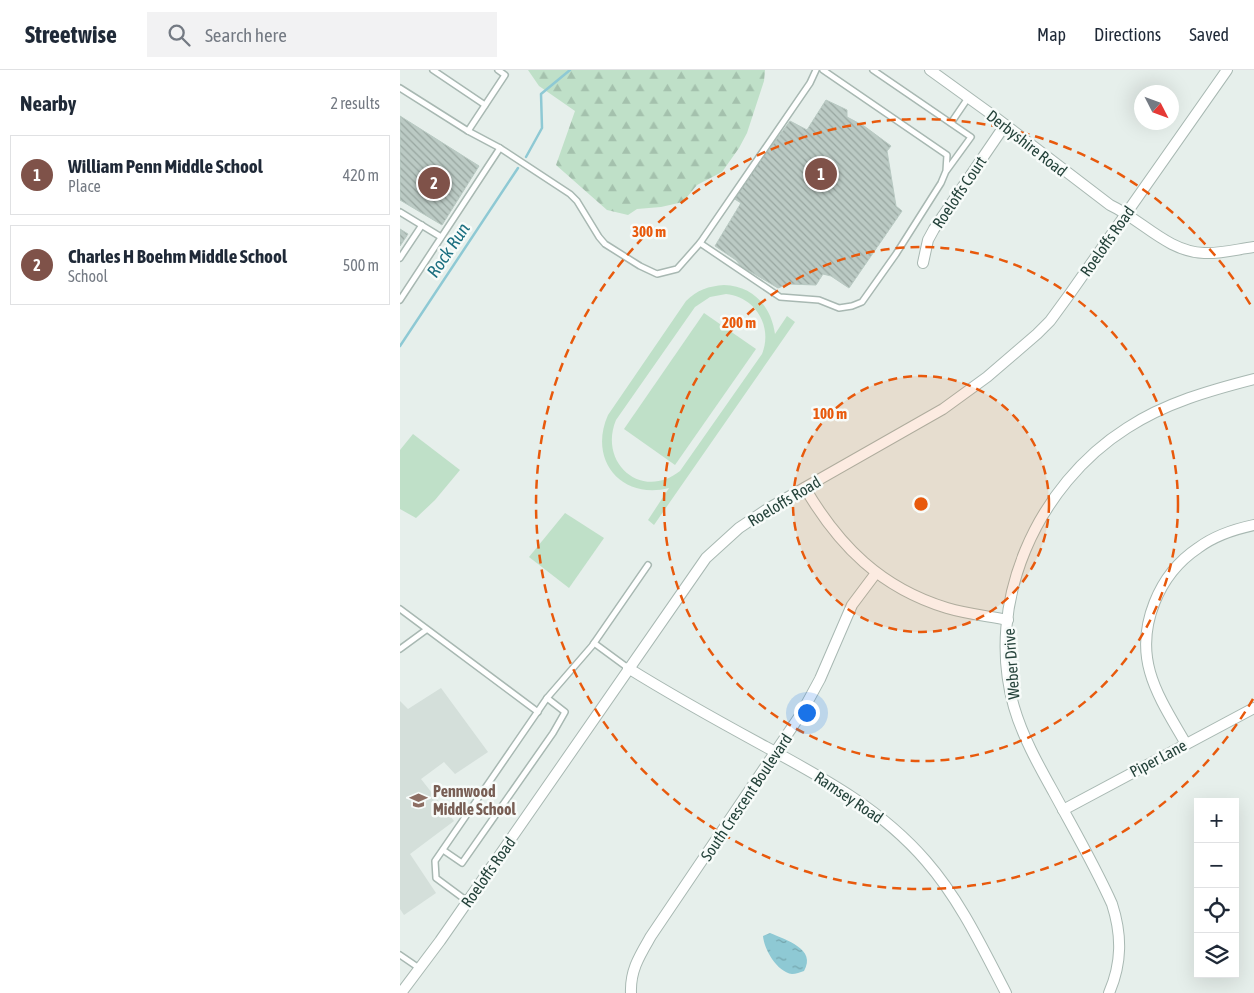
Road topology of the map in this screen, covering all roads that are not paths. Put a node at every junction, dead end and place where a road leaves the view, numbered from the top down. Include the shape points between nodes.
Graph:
1 (433, 70) edge
2 (498, 70) edge
3 (816, 70) edge
4 (823, 70) edge
5 (873, 70) edge
6 (930, 70) edge
7 (1227, 70) edge
8 (400, 88) edge
9 (968, 98) junction
10 (485, 105) junction
11 (951, 123) junction
12 (1005, 125) junction
13 (468, 131) junction
14 (500, 148) junction
15 (946, 171) junction
16 (400, 212) edge
17 (1126, 213) junction
18 (422, 225) junction
19 (441, 237) junction
20 (700, 243) junction
21 (1254, 247) edge
22 (400, 258) edge
23 (924, 263) dead end
24 (400, 298) edge
25 (1254, 379) edge
26 (805, 488) junction
27 (1254, 525) edge
28 (648, 565) dead end
29 (876, 573) junction
30 (400, 609) edge
31 (1008, 620) junction
32 (426, 630) junction
33 (594, 642) junction
34 (400, 649) edge
35 (628, 668) junction
36 (547, 698) junction
37 (1254, 708) edge
38 (538, 712) junction
39 (1186, 744) junction
40 (776, 752) junction
41 (1063, 810) junction
42 (443, 850) junction
43 (467, 901) junction
44 (400, 955) edge
45 (419, 968) junction
46 (401, 993) edge
47 (631, 993) edge
48 (1006, 993) edge
49 (1109, 993) edge

1 - 10 lane
2 - 10 lane via 505,75
3 - 20 lane
4 - 15 lane via 947,155
5 - 11 lane
6 - 9 street, Derbyshire Road
7 - 17 street, Roeloffs Road
8 - 13 lane
9 - 11 lane
9 - 12 street, Derbyshire Road
10 - 13 lane
11 - 15 lane via 971,137
12 - 17 street, Derbyshire Road via 1110,206
12 - 23 street, Roeloffs Court via 934,229 928,240
13 - 14 lane
14 - 19 lane
14 - 20 lane via 570,194 605,244 640,266 657,274 677,269
15 - 20 lane via 896,254 862,302 852,306 839,308 819,300 780,297
16 - 18 lane
17 - 21 street via 1170,243 1194,252 1215,253
17 - 26 street, Roeloffs Road via 1050,321 987,377 943,409
18 - 19 lane
18 - 22 lane
19 - 24 lane
25 - 31 street, Weber Drive via 1161,410 1127,428 1089,457 1062,487 1036,526 1017,574
26 - 29 street via 834,532
26 - 35 street, Roeloffs Road via 754,517 706,558
27 - 39 street via 1216,537 1198,547 1163,585 1151,613 1146,641 1150,672
28 - 33 lane
29 - 31 street via 932,604
29 - 40 street, South Crescent Boulevard via 852,605 812,697
30 - 32 lane
31 - 41 street, Weber Drive via 1008,664 1014,706 1032,753
32 - 34 lane
32 - 38 lane
33 - 35 lane
33 - 36 lane
35 - 40 street, Ramsey Road
35 - 43 street, Roeloffs Road
36 - 38 lane
36 - 42 lane via 565,712 553,733 462,863
37 - 39 street, Piper Lane
38 - 42 lane
39 - 41 street, Piper Lane
40 - 47 street, South Crescent Boulevard via 637,959
40 - 48 street, Ramsey Road via 868,806 906,840 960,906
41 - 49 street, Weber Drive via 1116,917 1119,958
42 - 43 lane via 435,861 436,878
43 - 45 street, Roeloffs Road
44 - 45 lane
45 - 46 street, Roeloffs Road

